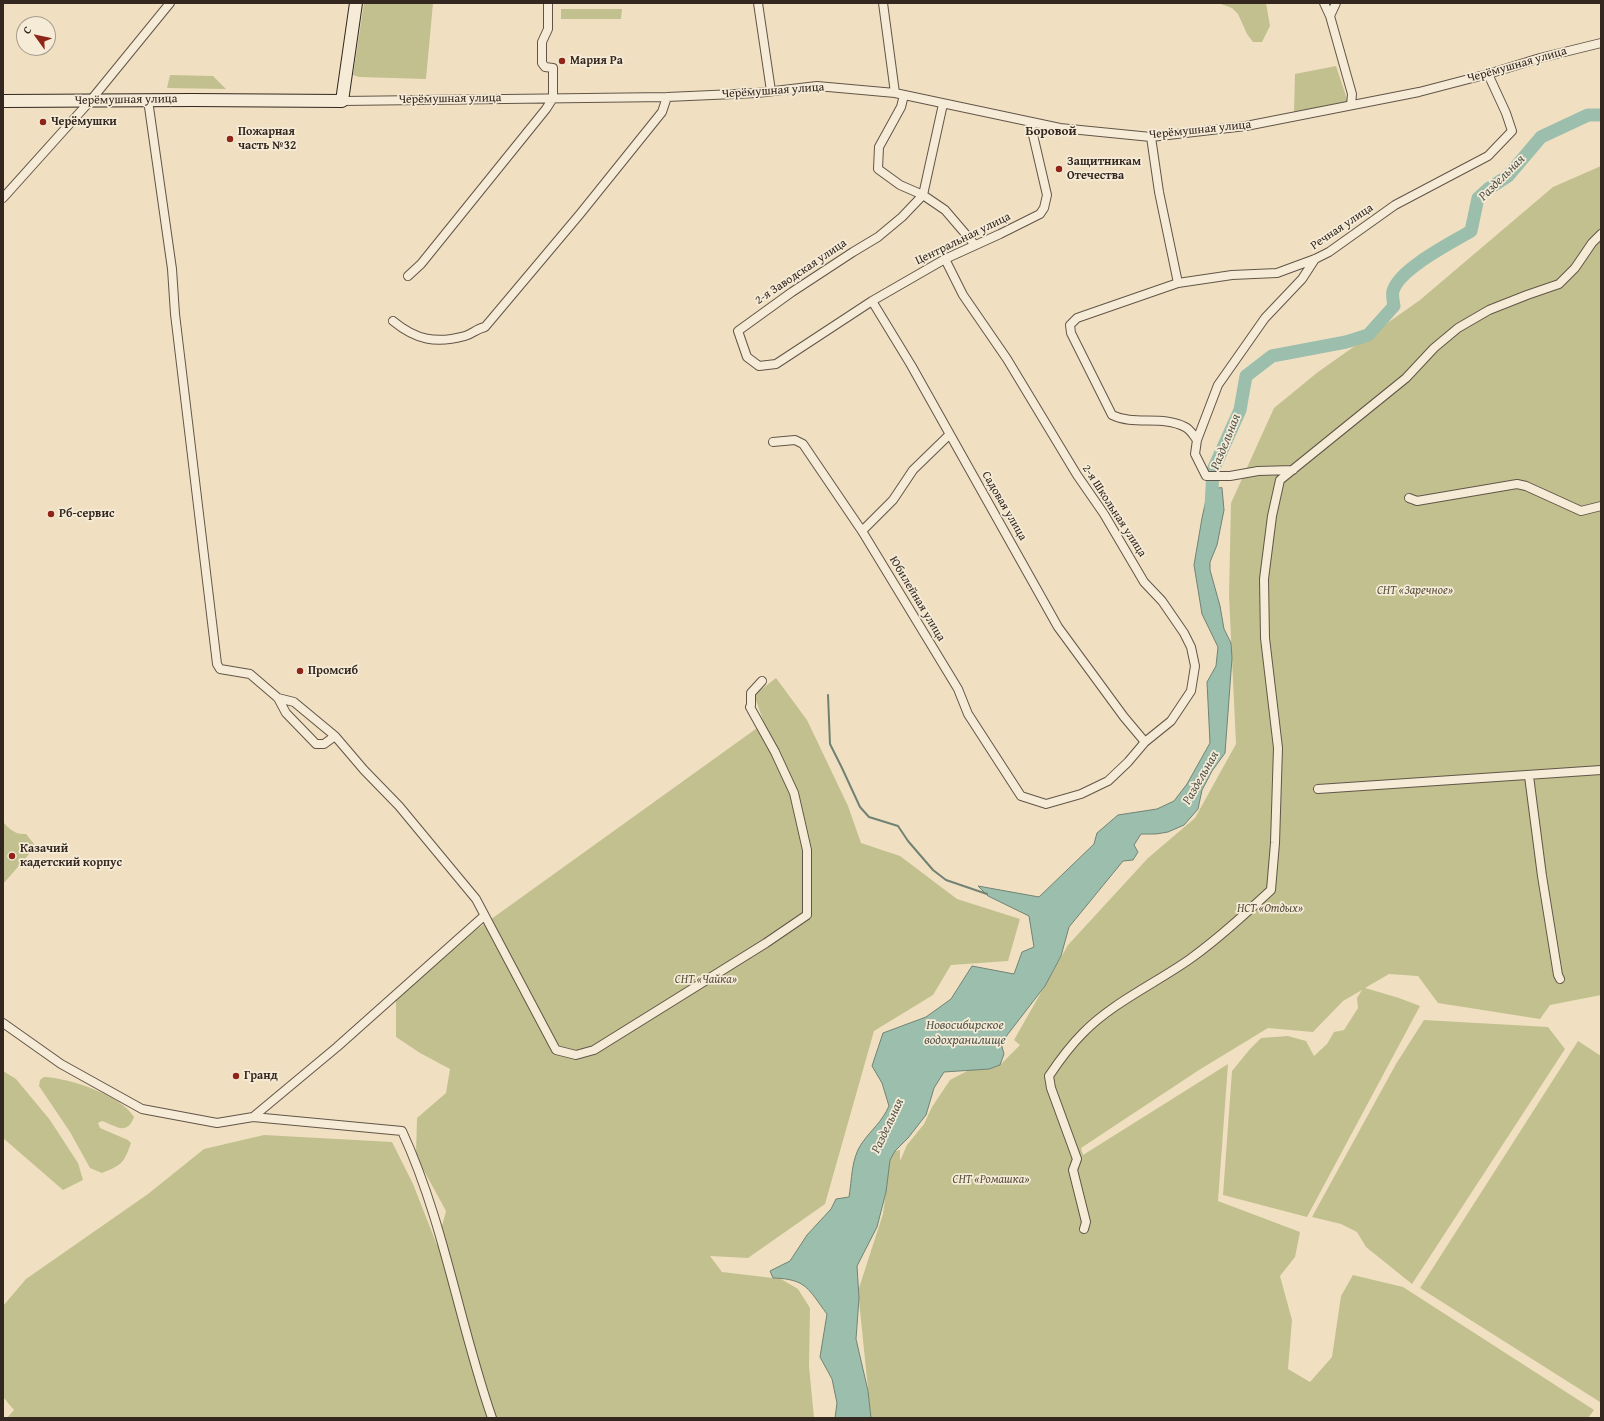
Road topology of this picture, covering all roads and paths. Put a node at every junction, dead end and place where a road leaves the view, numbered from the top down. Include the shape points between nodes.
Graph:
1 (170, 3) edge
2 (356, 3) edge
3 (548, 3) edge
4 (758, 3) edge
5 (883, 3) edge
6 (1324, 3) edge
7 (1336, 3) edge
8 (1330, 16) junction
9 (1601, 43) edge
10 (1488, 74) junction
11 (772, 91) junction
12 (895, 93) junction
13 (904, 95) junction
14 (667, 97) junction
15 (553, 98) junction
16 (92, 100) junction
17 (148, 100) junction
18 (3, 101) edge
19 (342, 101) junction
20 (943, 104) junction
21 (1351, 105) junction
22 (1030, 122) junction
23 (1151, 137) junction
24 (923, 195) junction
25 (3, 198) edge
26 (1601, 234) edge
27 (975, 245) junction
28 (945, 259) junction
29 (1315, 259) junction
30 (408, 276) dead end
31 (1178, 283) junction
32 (872, 301) junction
33 (393, 321) dead end
34 (776, 364) joint
35 (950, 435) junction
36 (1197, 440) junction
37 (773, 442) dead end
38 (1293, 470) junction
39 (1409, 498) dead end
40 (1601, 506) edge
41 (862, 531) junction
42 (762, 681) dead end
43 (278, 698) junction
44 (335, 736) junction
45 (1145, 742) junction
46 (1601, 770) edge
47 (1529, 776) junction
48 (1318, 789) dead end
49 (1021, 796) joint
50 (484, 916) junction
51 (1560, 979) dead end
52 (3, 1023) edge
53 (253, 1117) junction
54 (1084, 1229) dead end
55 (492, 1418) edge

1 - 16 street
2 - 19 street
3 - 15 street via 548,29 542,40 542,63 545,67 553,68
4 - 11 street
5 - 12 street
6 - 8 street
7 - 8 street
8 - 21 street via 1352,94
9 - 10 street, Черёмушная улица
10 - 21 street, Черёмушная улица via 1419,92
10 - 29 street, Речная улица via 1512,131 1488,156 1395,205 1329,252
11 - 12 street, Черёмушная улица via 817,86
11 - 14 street, Черёмушная улица
12 - 13 street, Черёмушная улица
13 - 20 street, Черёмушная улица
13 - 24 street via 901,107 879,147 878,168 900,185
14 - 15 street, Черёмушная улица
14 - 33 street via 662,112 485,327 468,336 433,340 405,330
15 - 19 street, Черёмушная улица
15 - 30 street via 421,264
16 - 17 street, Черёмушная улица
16 - 18 street, Черёмушная улица
16 - 25 street
17 - 19 street, Черёмушная улица
17 - 43 street via 172,269 217,664 220,669 250,674
20 - 22 street, Черёмушная улица
20 - 24 street
21 - 23 street, Черёмушная улица via 1246,126
22 - 23 street, Черёмушная улица via 1067,129
22 - 27 street, Центральная улица via 1047,195 1044,208 1040,214
23 - 31 street via 1159,192
24 - 27 street via 945,210
24 - 34 street, 2-я Заводская улица via 878,238 792,292 738,331 747,357 759,366
26 - 38 street via 1559,284 1489,310 1458,328 1434,348 1406,378
27 - 28 street, Центральная улица
28 - 32 street, Центральная улица
28 - 45 street, 2-я Школьная улица via 963,295 1007,359 1076,475 1104,514 1144,582 1162,601 1191,647 1195,666 1191,691 1171,721
29 - 31 street, Речная улица via 1277,273 1232,275
29 - 36 street via 1302,279 1265,318 1218,385
31 - 36 street, Речная улица via 1077,318 1070,325 1071,333 1112,415 1121,419 1162,420 1186,427
32 - 34 street, Центральная улица
32 - 35 street, Садовая улица
35 - 41 street via 913,470 893,500
35 - 45 street, Садовая улица via 1058,627
36 - 38 street via 1195,454 1206,476
37 - 41 street, Юбилейная улица via 795,440 803,444
38 - 54 street via 1280,480 1272,516 1264,579 1265,638 1278,748 1271,890 1202,950 1108,1012 1083,1032 1049,1076 1077,1160 1073,1170 1086,1222
39 - 40 street via 1417,501 1517,484 1581,511
41 - 49 street, Юбилейная улица via 958,689 968,714
42 - 50 street via 751,693 750,707 794,793 807,850 806,915 766,943 594,1050 576,1055 556,1050
43 - 44 street via 294,702
43 - 44 street via 286,713 316,744 324,744
44 - 50 street via 428,840 476,899
45 - 49 street, 2-я Школьная улица via 1108,781 1081,794 1046,804
46 - 47 street
47 - 48 street
47 - 51 street via 1542,876
50 - 53 street via 337,1047
52 - 53 street via 61,1064 142,1109 218,1123
53 - 55 street via 402,1131 415,1160 444,1248 463,1324

